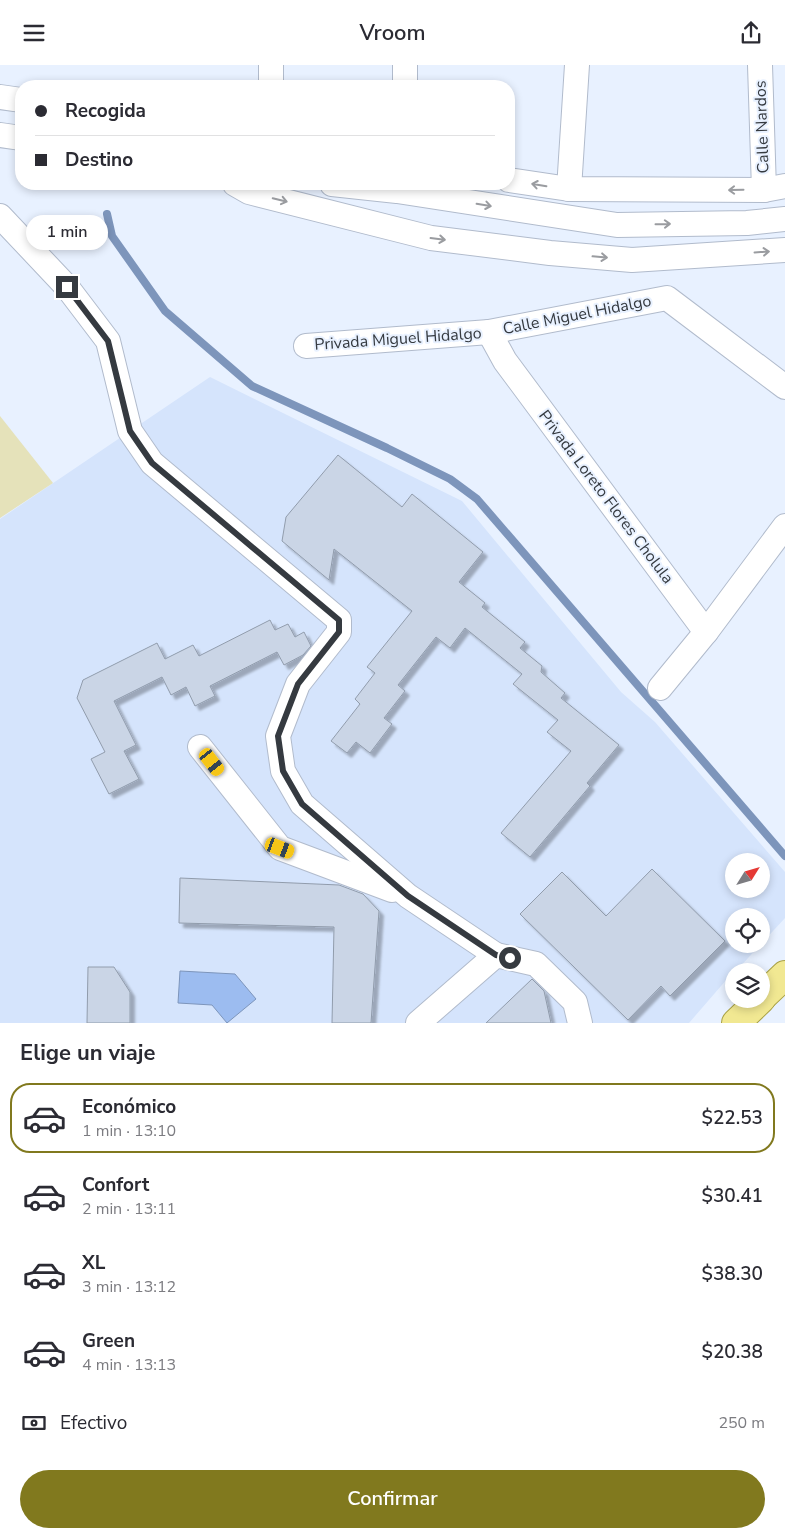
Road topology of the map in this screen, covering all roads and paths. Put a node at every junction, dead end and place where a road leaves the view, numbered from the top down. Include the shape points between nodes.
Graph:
1 (271, 65) edge
2 (405, 65) edge
3 (577, 65) edge
4 (760, 65) edge
5 (271, 80) edge
6 (405, 80) edge
7 (0, 97) edge
8 (15, 99) edge
9 (0, 135) edge
10 (15, 136) edge
11 (515, 181) edge
12 (774, 188) edge
13 (569, 189) junction
14 (246, 190) edge
15 (388, 190) edge
16 (0, 216) edge
17 (785, 219) edge
18 (785, 250) edge
19 (489, 332) junction
20 (306, 346) dead end
21 (505, 361) joint
22 (785, 387) edge
23 (785, 526) edge
24 (706, 632) junction
25 (660, 688) dead end
26 (200, 747) dead end
27 (408, 896) junction
28 (496, 955) junction
29 (785, 975) edge
30 (770, 989) edge
31 (751, 1008) edge
32 (418, 1023) edge
33 (580, 1023) edge
34 (736, 1023) edge

1 - 5 street
2 - 6 street
3 - 13 street
4 - 12 street, Calle Nardos
7 - 8 street
9 - 10 street
13 -> 11 street
12 -> 13 street
14 -> 18 street via 430,238 550,253 632,260
15 -> 17 street via 617,225 747,223
16 - 27 street via 67,287 108,341 130,431 152,463 339,620 339,632 298,684 278,736 283,771 302,804
19 - 20 street, Privada Miguel Hidalgo
19 - 21 street, Calle Miguel Hidalgo
19 - 22 street, Calle Miguel Hidalgo via 667,298
21 - 24 street, Privada Loreto Flores Cholula
23 - 24 street
24 - 25 street
26 - 27 street via 280,848
27 - 28 street
28 - 32 street
28 - 33 street via 536,964 575,1002
29 - 30 main road
31 - 34 main road

